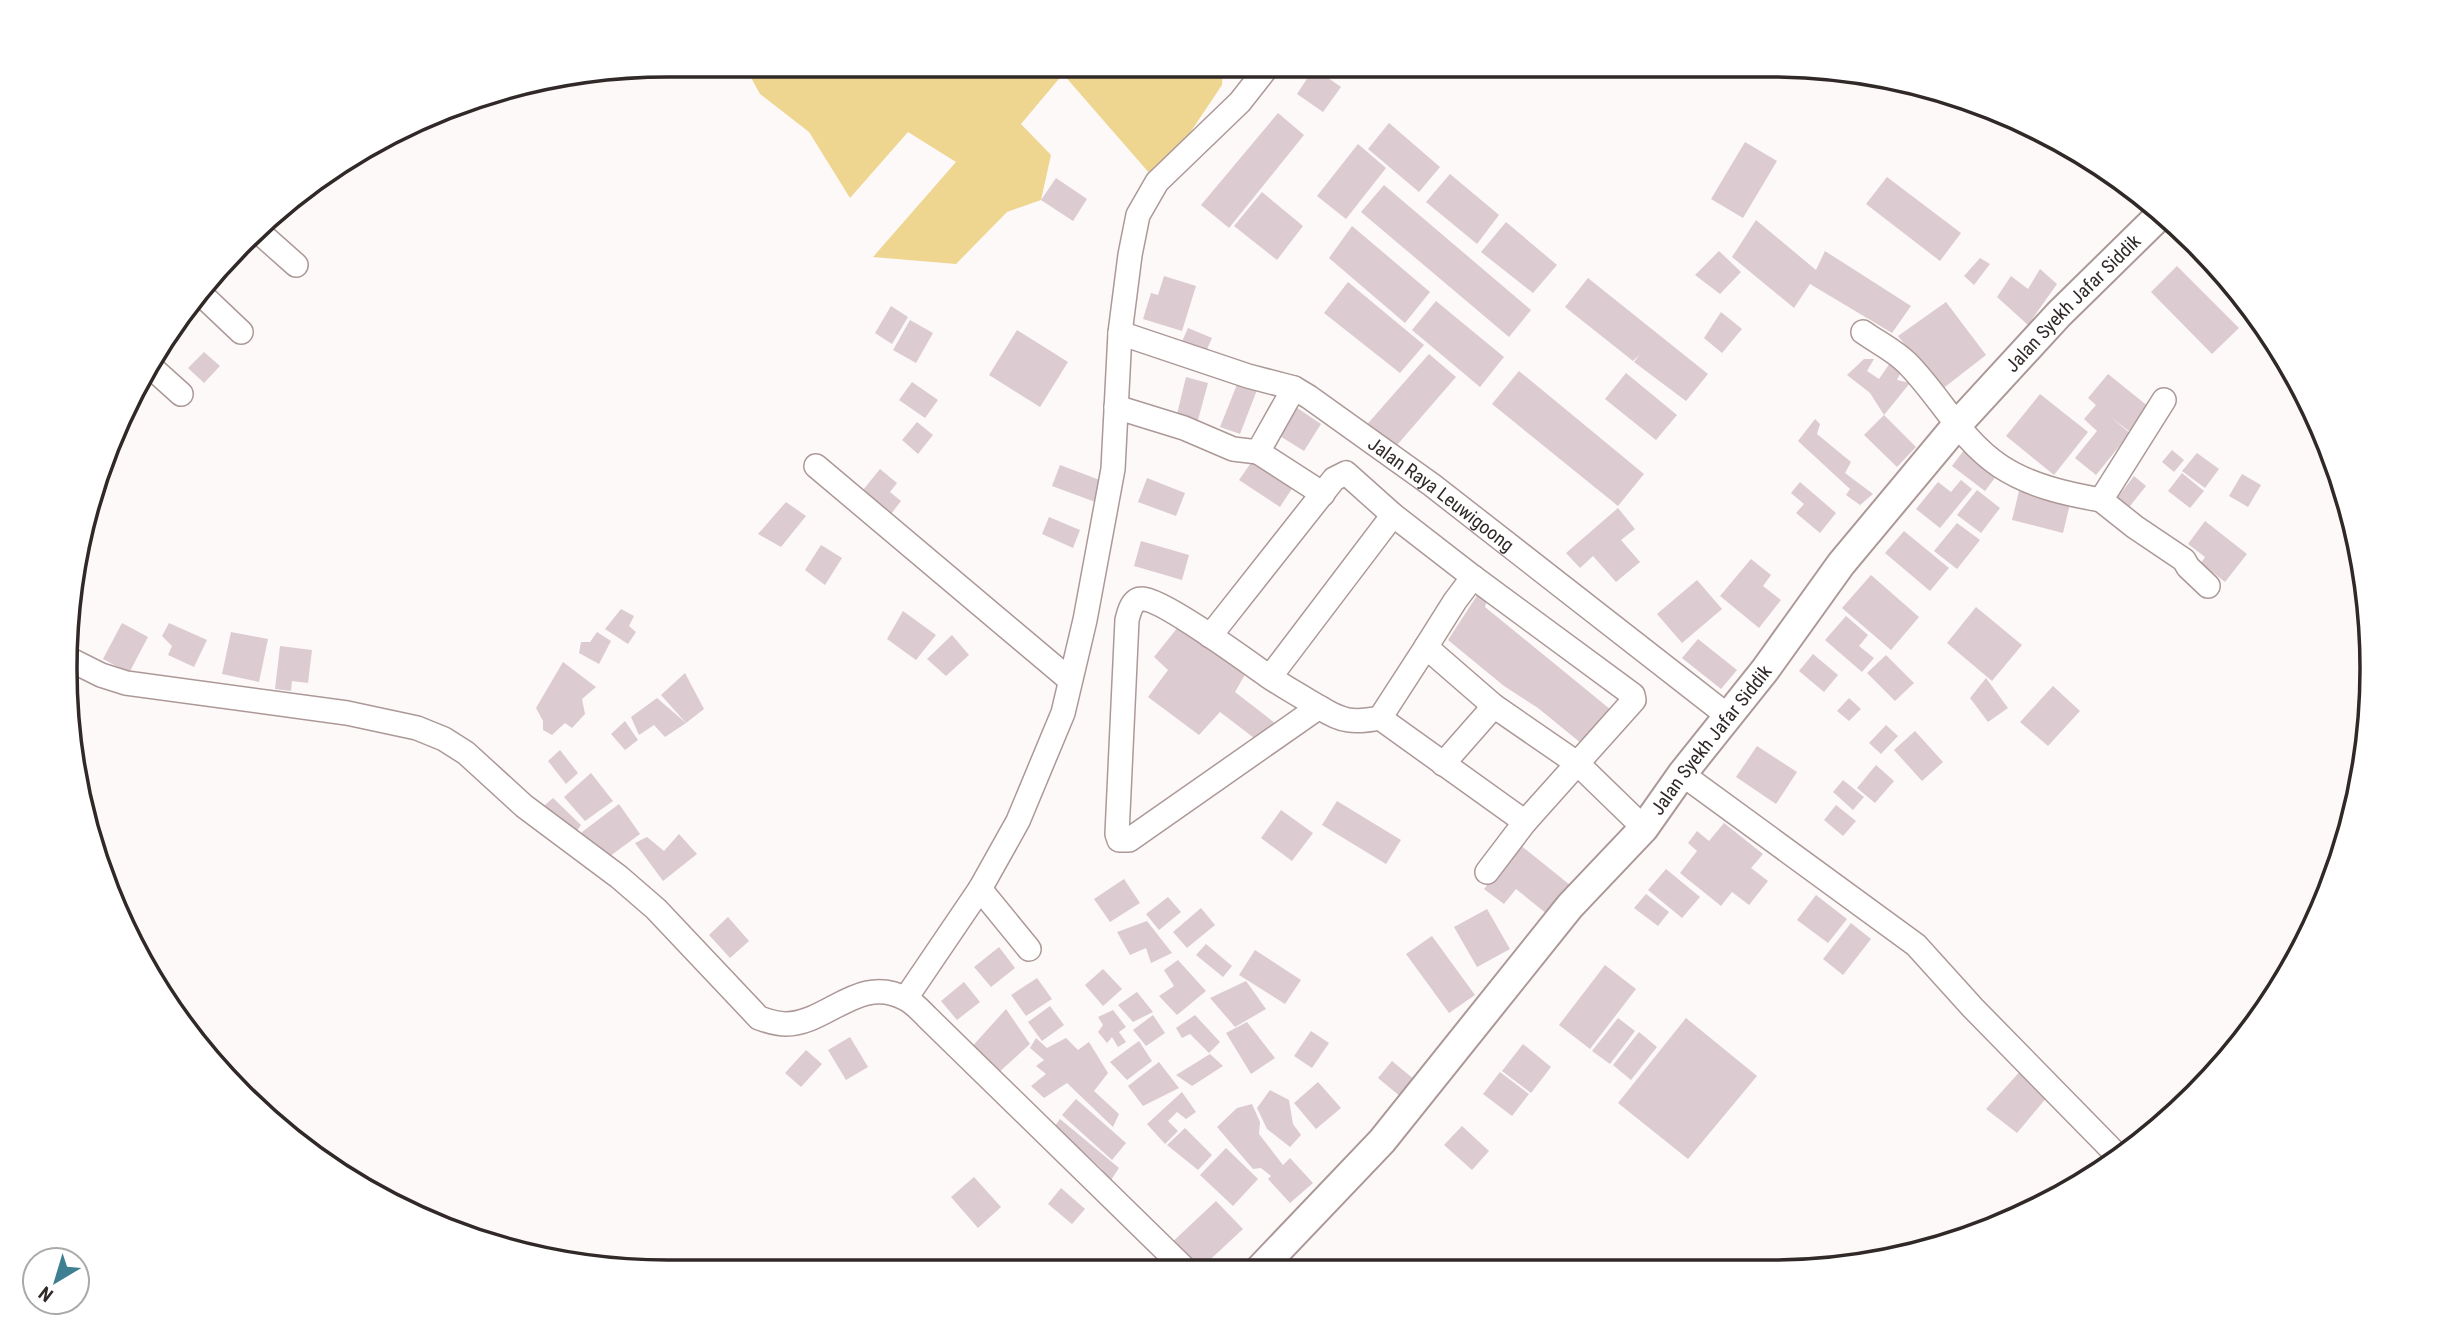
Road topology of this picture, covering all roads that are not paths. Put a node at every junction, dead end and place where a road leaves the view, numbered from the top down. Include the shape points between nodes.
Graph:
1 (1260, 77) edge
2 (2155, 220) edge
3 (264, 237) edge
4 (296, 265) dead end
5 (206, 299) edge
6 (241, 332) dead end
7 (1863, 332) dead end
8 (1120, 333) junction
9 (157, 372) edge
10 (1294, 388) junction
11 (181, 394) dead end
12 (2164, 400) dead end
13 (1116, 407) junction
14 (1956, 426) junction
15 (1258, 452) junction
16 (816, 466) dead end
17 (1322, 494) junction
18 (2101, 500) junction
19 (1393, 515) junction
20 (1473, 577) junction
21 (2208, 586) dead end
22 (1210, 636) junction
23 (1426, 647) junction
24 (77, 663) edge
25 (1270, 677) junction
26 (1070, 680) junction
27 (1494, 706) junction
28 (1319, 707) junction
29 (1728, 716) junction
30 (1380, 719) junction
31 (1443, 764) junction
32 (1578, 764) junction
33 (1682, 774) junction
34 (1525, 822) junction
35 (1644, 828) junction
36 (1487, 872) dead end
37 (980, 889) junction
38 (1029, 949) dead end
39 (906, 998) junction
40 (2112, 1150) edge
41 (1176, 1260) edge
42 (1269, 1260) edge

1 - 8 street via 1157,183 1143,204 1130,255
2 - 14 main road, Jalan Syekh Jafar Siddik via 2059,314
3 - 4 street
5 - 6 street
7 - 14 street via 1905,361
8 - 10 street, Jalan Raya Leuwigoong
8 - 13 street
9 - 11 street
10 - 15 street
10 - 29 street, Jalan Raya Leuwigoong via 1432,485
12 - 18 street
13 - 15 street via 1233,449
13 - 26 street via 1113,468
14 - 18 street via 1998,465 2020,478
14 - 29 main road, Jalan Syekh Jafar Siddik via 1841,564
15 - 17 street
16 - 26 street
17 - 19 street via 1338,475 1349,474
17 - 22 street
18 - 21 street via 2184,560
19 - 20 street
19 - 25 street
20 - 23 street
20 - 32 street via 1634,696
22 - 25 street
22 - 28 street via 1156,603 1142,599 1130,608 1119,840 1129,840
23 - 27 street
23 - 30 street
24 - 39 street via 126,683 347,713 417,728 444,739 656,909 759,1018 788,1024 876,991
25 - 28 street
26 - 37 street via 1063,713 1018,821
27 - 31 street
27 - 32 street
28 - 30 street via 1350,722
29 - 33 main road, Jalan Syekh Jafar Siddik
30 - 31 street
31 - 34 street
32 - 34 street
32 - 35 street
33 - 35 main road, Jalan Syekh Jafar Siddik
33 - 40 street via 1916,945
34 - 36 street
35 - 42 main road, Jalan Syekh Jafar Siddik via 1570,906 1382,1141
37 - 38 street
37 - 39 street
39 - 41 street

